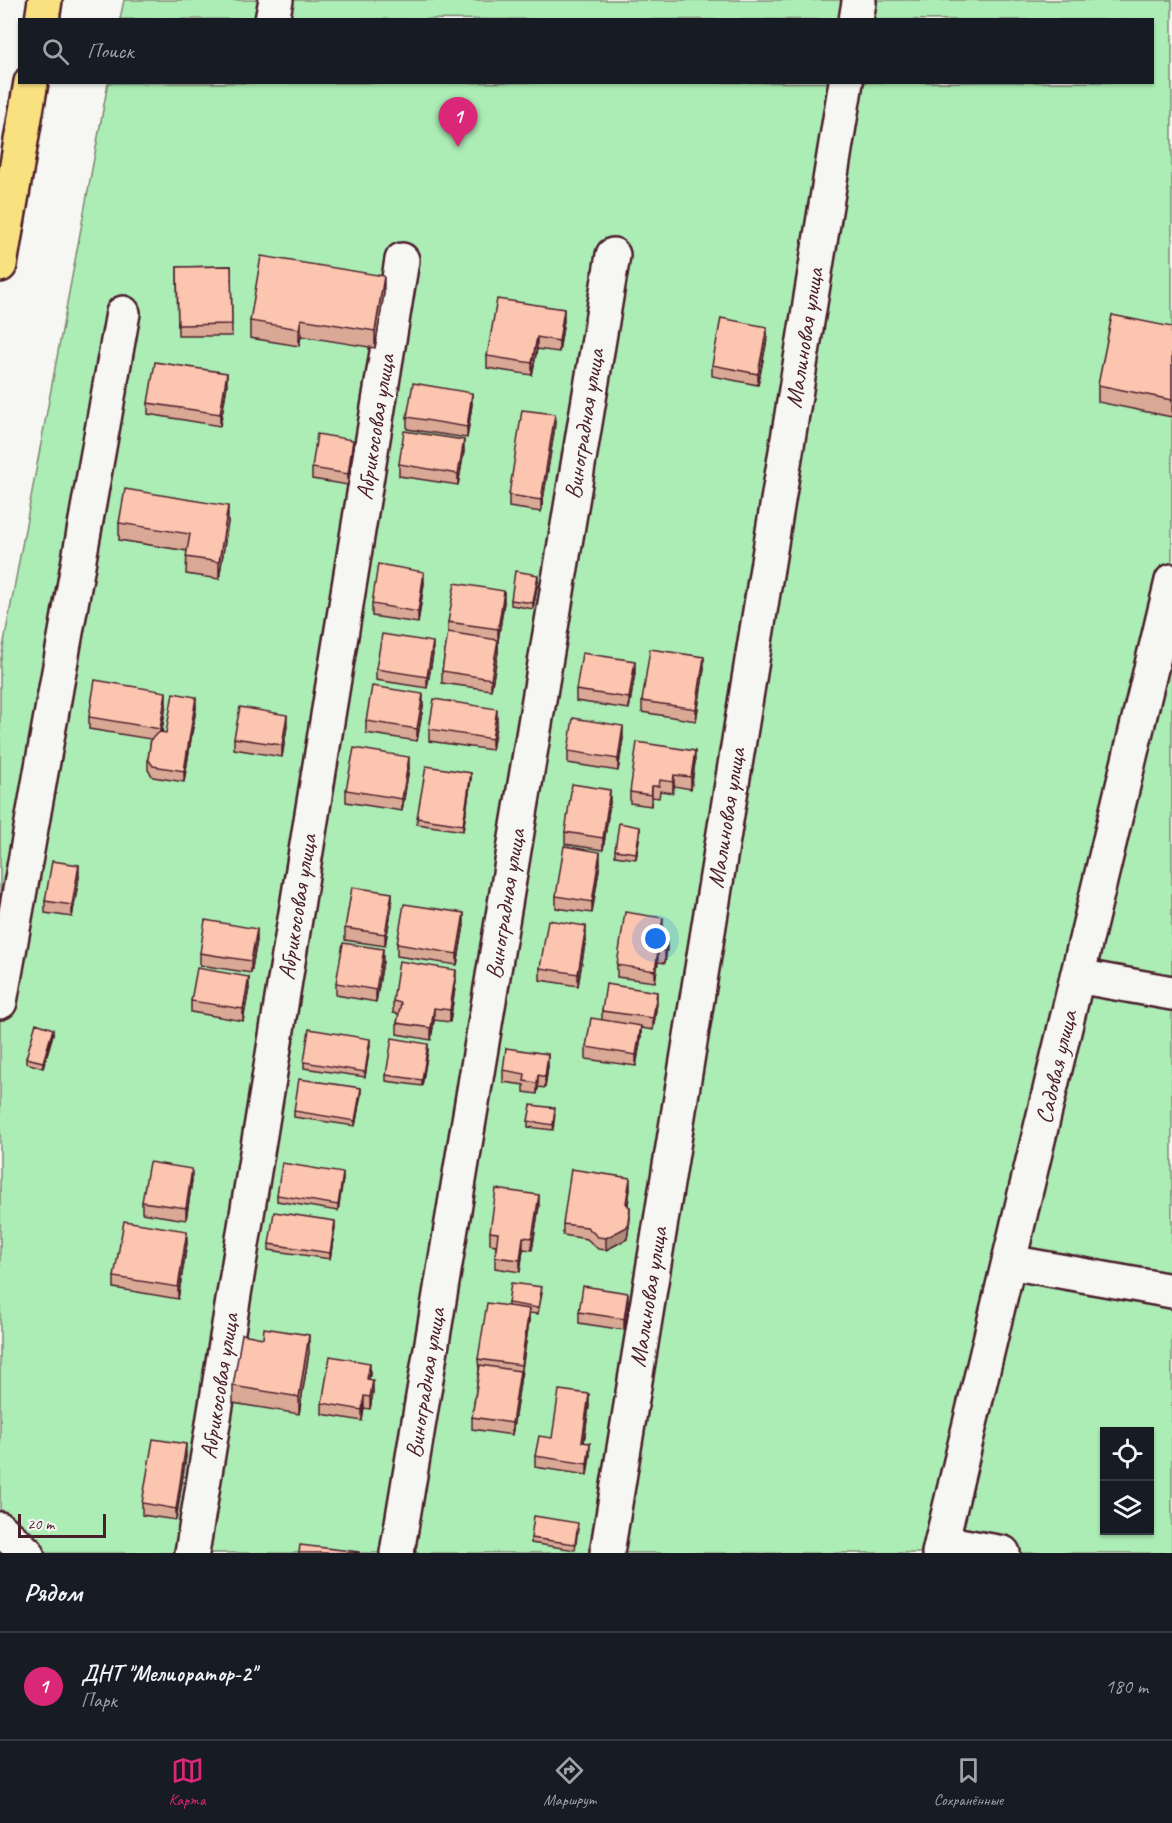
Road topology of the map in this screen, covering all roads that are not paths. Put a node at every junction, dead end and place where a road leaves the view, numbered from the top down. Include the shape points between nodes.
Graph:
1 (45, 0) edge
2 (276, 0) edge
3 (42, 18) edge
4 (272, 18) edge
5 (31, 84) edge
6 (846, 84) edge
7 (612, 255) dead end
8 (402, 260) dead end
9 (0, 265) edge
10 (123, 313) dead end
11 (1172, 581) edge
12 (1159, 695) edge
13 (1077, 976) junction
14 (1172, 993) edge
15 (0, 1002) edge
16 (1009, 1262) junction
17 (1172, 1291) edge
18 (0, 1529) edge
19 (941, 1548) edge
20 (27, 1553) edge
21 (192, 1553) edge
22 (397, 1553) edge
23 (607, 1553) edge
24 (1003, 1553) edge

1 - 3 main road
2 - 4 street
5 - 9 main road
6 - 23 street, Малиновая улица
7 - 22 street, Виноградная улица
8 - 21 street, Абрикосовая улица
10 - 15 street
11 - 12 street, Садовая улица
12 - 13 street, Садовая улица
13 - 14 street
13 - 16 street, Садовая улица
16 - 17 street
16 - 19 street, Садовая улица
18 - 20 street
19 - 24 street

